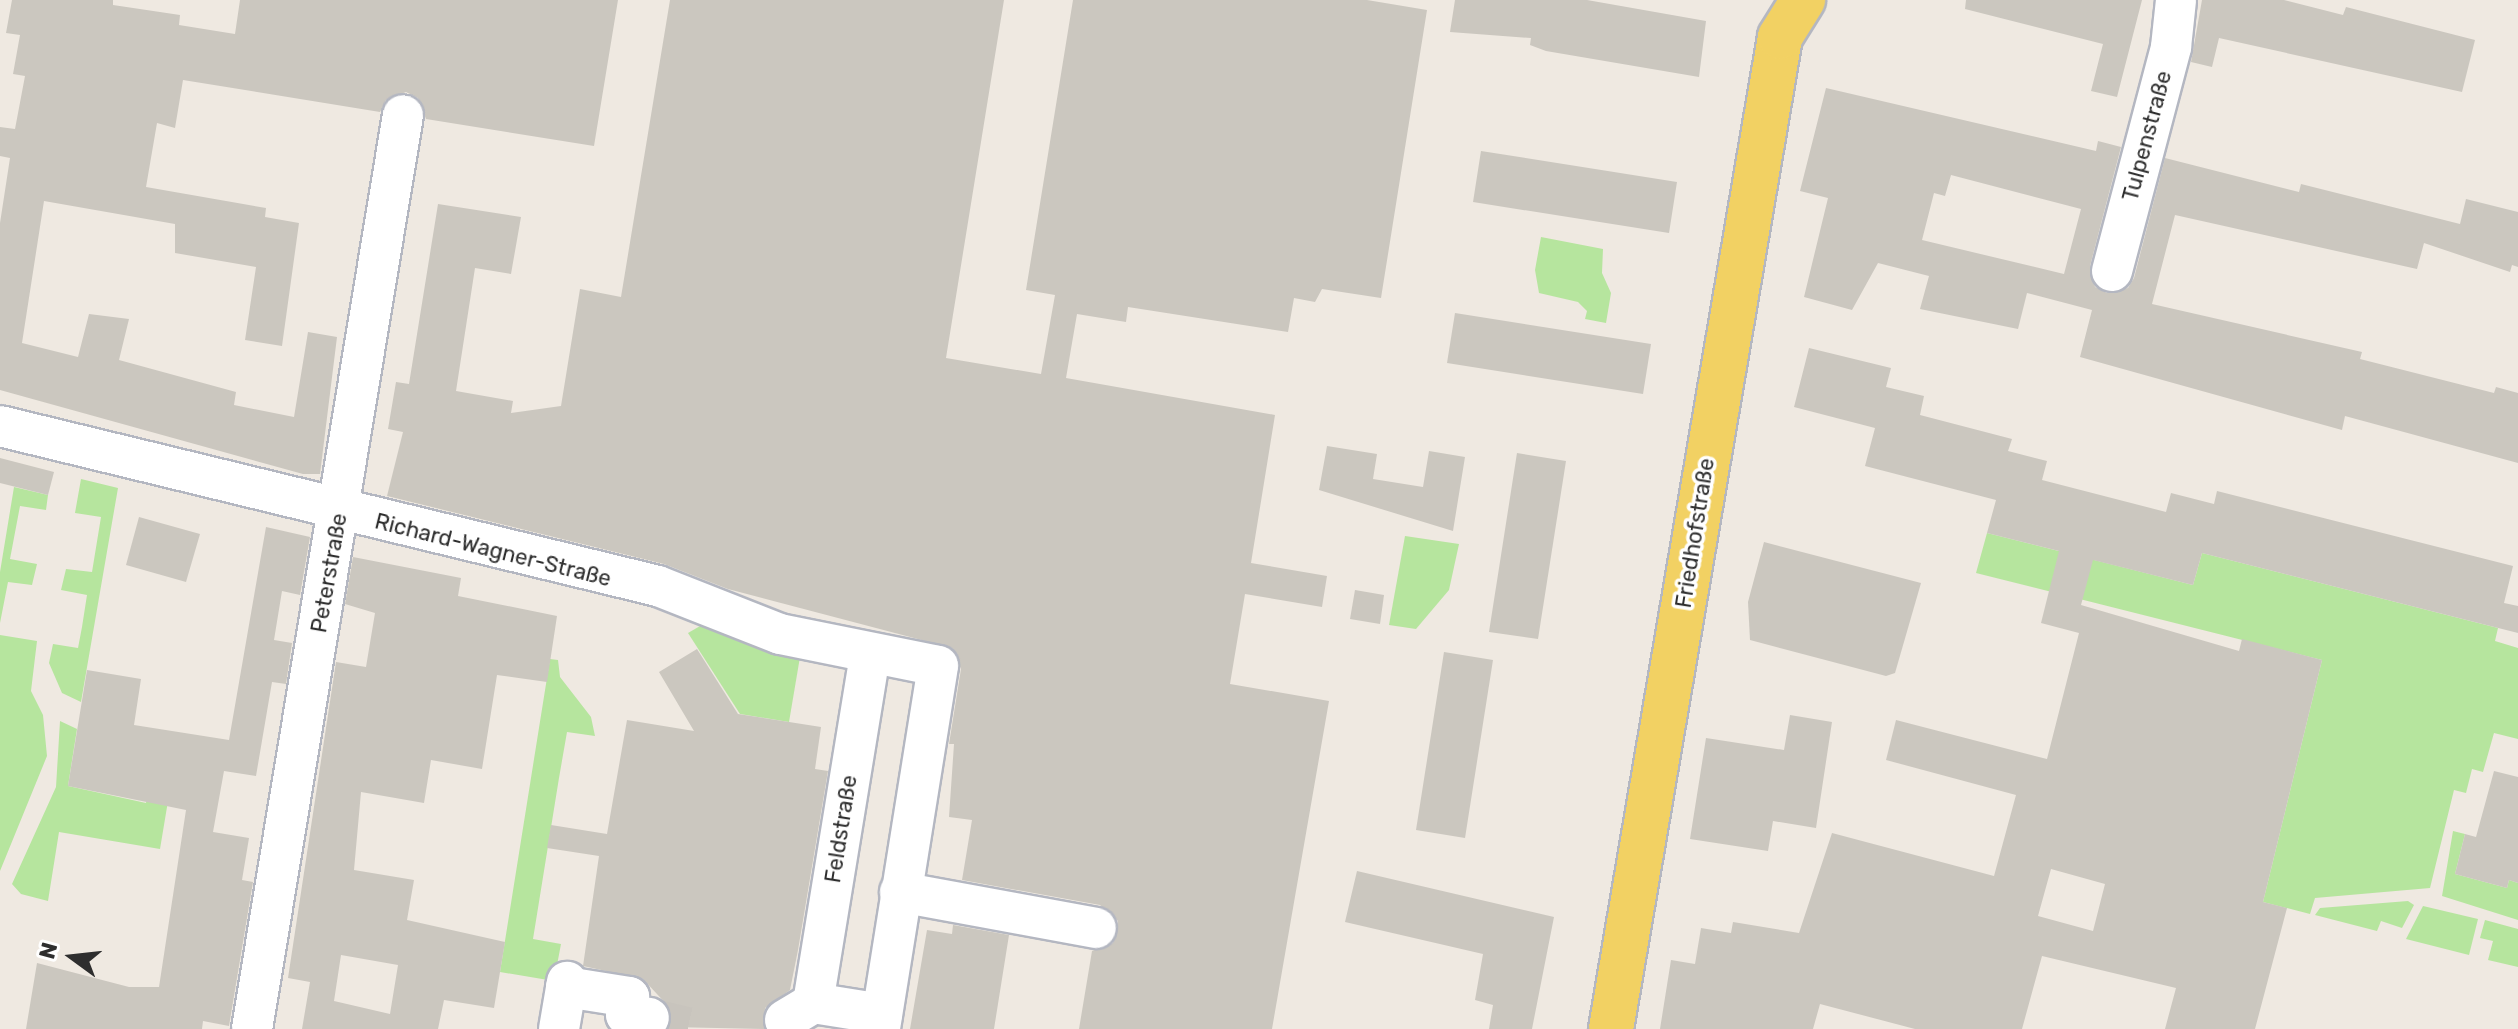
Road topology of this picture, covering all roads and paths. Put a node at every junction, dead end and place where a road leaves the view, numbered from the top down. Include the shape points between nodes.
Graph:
1 (1803, 0) edge
2 (2176, 0) edge
3 (1775, 18) edge
4 (403, 115) dead end
5 (2112, 271) dead end
6 (0, 426) edge
7 (339, 512) junction
8 (870, 655) junction
9 (900, 892) junction
10 (1096, 928) dead end
11 (649, 1018) tunnel mouth
12 (881, 1022) edge
13 (252, 1029) edge
14 (559, 1029) edge
15 (1611, 1029) edge

1 - 3 main road, Friedhofstraße
2 - 5 street, Tulpenstraße via 2171,47
3 - 15 main road, Friedhofstraße
4 - 7 street, Peterstraße
6 - 7 street, Richard-Wagner-Straße
7 - 8 street, Richard-Wagner-Straße via 658,586 780,634
7 - 13 street, Peterstraße
8 - 9 street, Richard-Wagner-Straße via 938,666
8 - 12 street, Feldstraße via 799,1012
9 - 10 street
9 - 12 street
11 - 14 street via 626,1015 629,997 566,984

